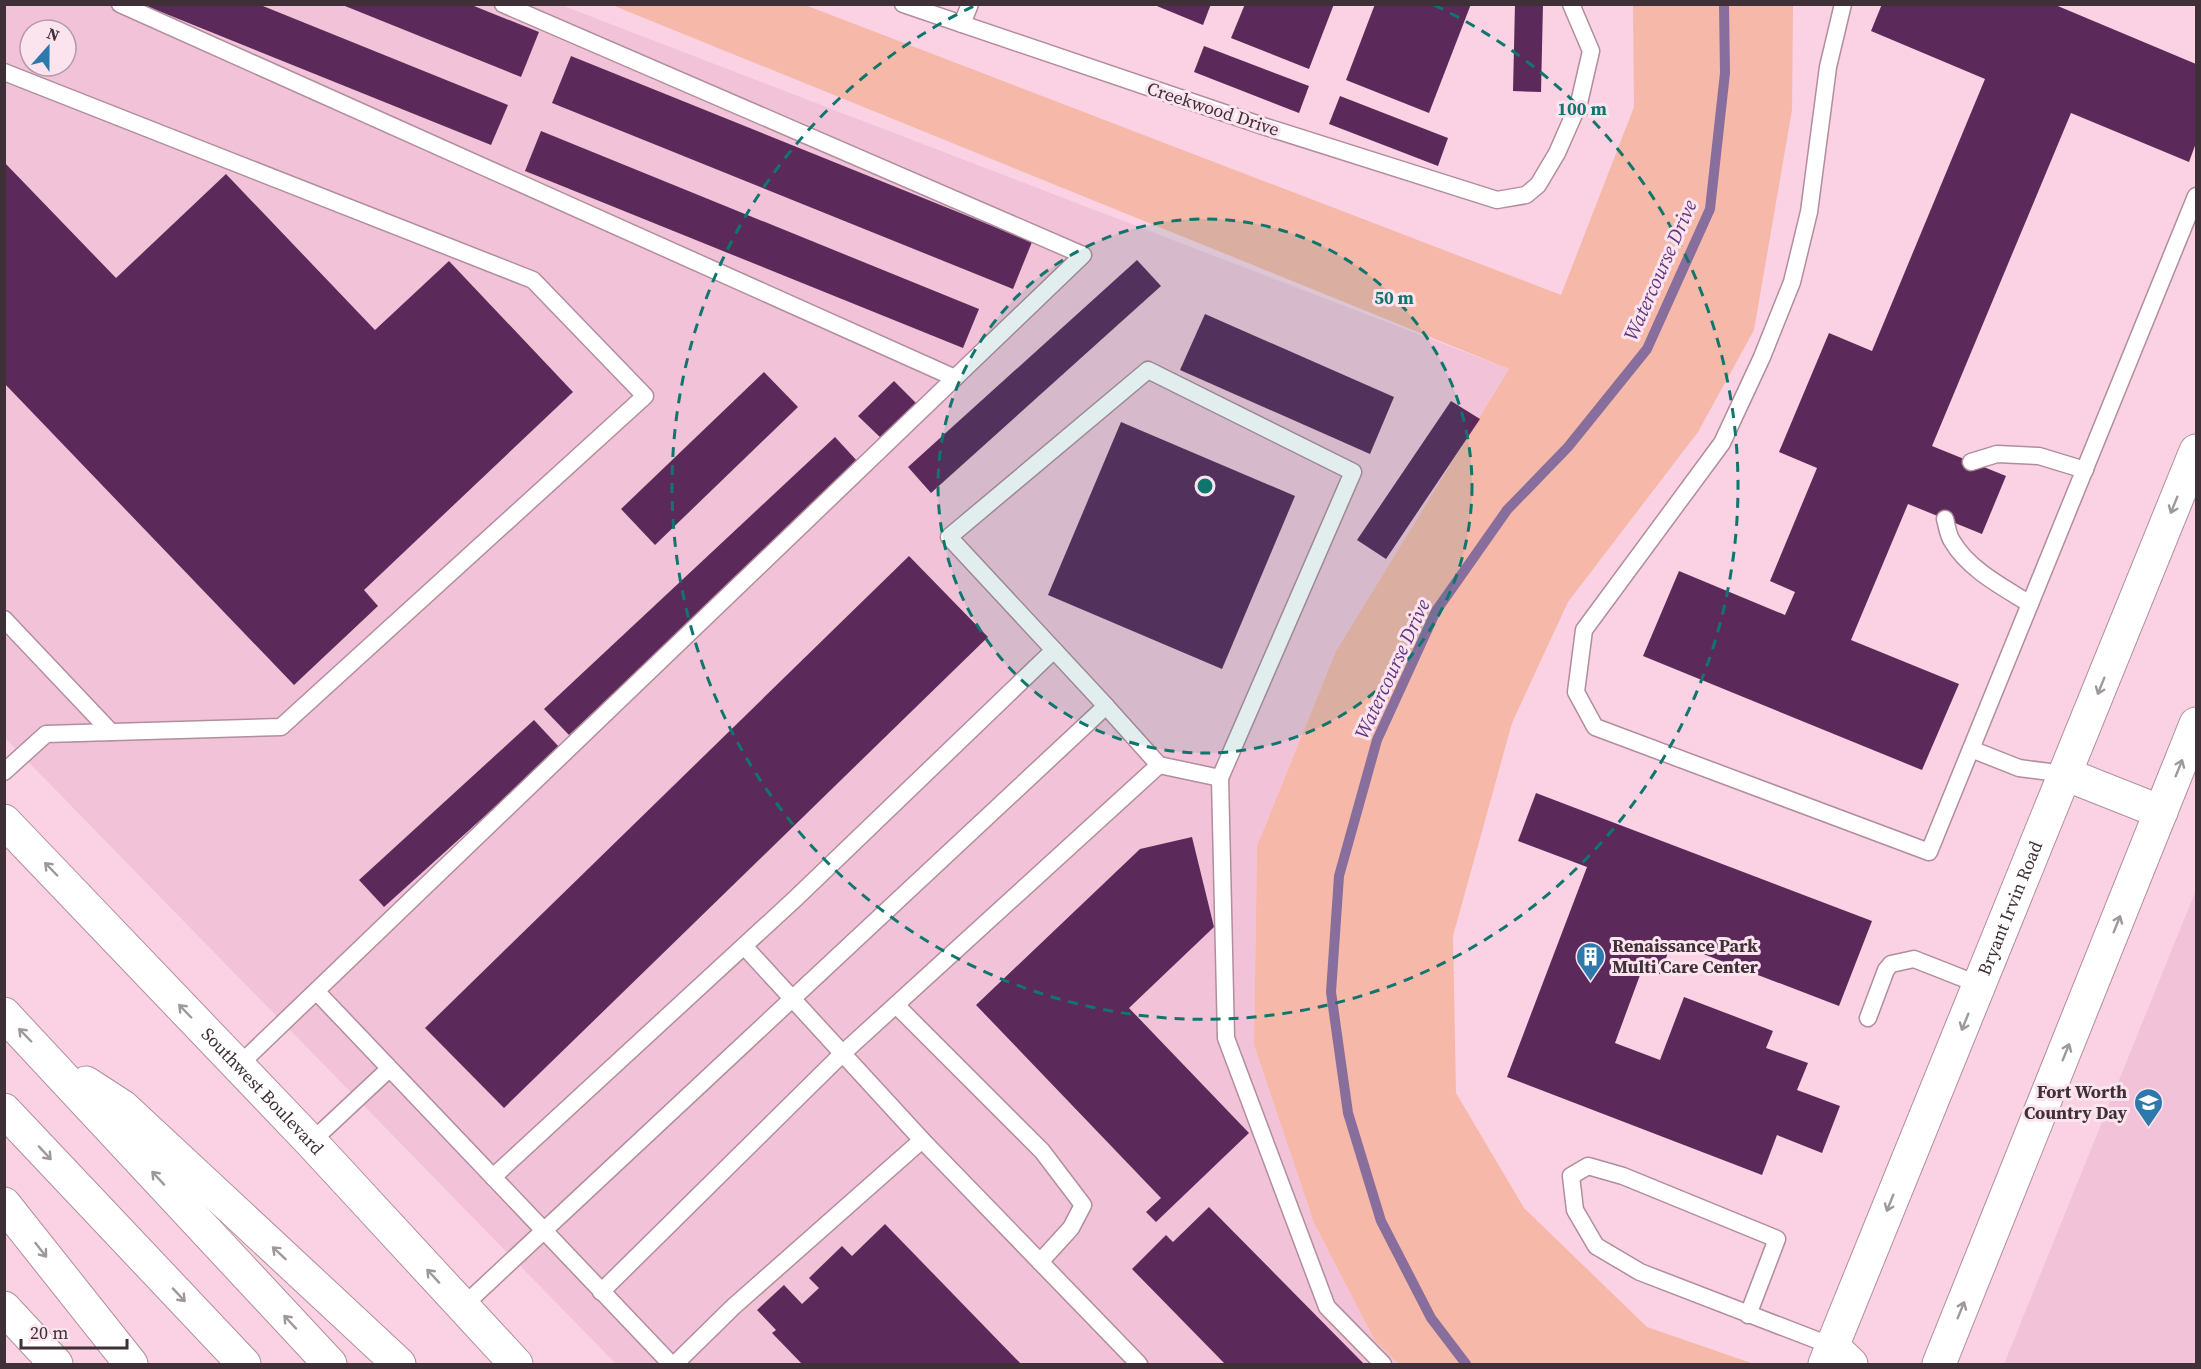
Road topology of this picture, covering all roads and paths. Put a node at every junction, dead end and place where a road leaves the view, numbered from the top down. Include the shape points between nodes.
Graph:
1 (120, 4) edge
2 (503, 4) edge
3 (903, 4) edge
4 (970, 4) edge
5 (1571, 4) edge
6 (1844, 4) edge
7 (962, 24) junction
8 (4, 72) edge
9 (2196, 196) edge
10 (955, 378) junction
11 (2196, 451) edge
12 (1971, 462) dead end
13 (2085, 470) junction
14 (1945, 519) dead end
15 (2030, 604) junction
16 (4, 619) edge
17 (1054, 650) junction
18 (1106, 706) junction
19 (2196, 724) edge
20 (111, 732) junction
21 (1971, 749) junction
22 (1159, 765) junction
23 (4, 772) edge
24 (2065, 774) junction
25 (1220, 778) junction
26 (2161, 813) junction
27 (4, 821) edge
28 (744, 946) junction
29 (1980, 985) junction
30 (317, 992) junction
31 (793, 999) junction
32 (896, 1005) junction
33 (4, 1014) edge
34 (1868, 1018) dead end
35 (843, 1053) junction
36 (50, 1061) junction
37 (238, 1066) junction
38 (389, 1069) junction
39 (4, 1110) edge
40 (922, 1140) junction
41 (311, 1142) junction
42 (493, 1177) junction
43 (4, 1204) edge
44 (544, 1231) junction
45 (1040, 1262) junction
46 (601, 1292) junction
47 (462, 1307) junction
48 (4, 1308) edge
49 (1748, 1315) junction
50 (1836, 1358) edge
51 (56, 1365) edge
52 (131, 1365) edge
53 (244, 1365) edge
54 (330, 1365) edge
55 (399, 1365) edge
56 (516, 1365) edge
57 (673, 1365) edge
58 (1139, 1365) edge
59 (1383, 1365) edge
60 (1939, 1365) edge

1 - 10 lane
2 - 10 lane via 1083,255
3 - 7 lane, Creekwood Drive
4 - 7 lane
5 - 7 lane, Creekwood Drive via 1591,51 1579,103 1538,185 1526,195 1497,200
6 - 21 lane via 1828,67 1809,212 1792,282 1722,443 1584,630 1576,693 1595,727 1929,852
8 - 20 lane via 533,280 645,396 281,727
9 - 13 lane
10 - 30 lane
11 -> 24 main road, Bryant Irvin Road
12 - 13 lane via 1996,454 2039,456
13 - 15 lane
14 - 15 lane via 1951,540 1962,556 1992,581
15 - 21 lane
16 - 20 lane
17 - 18 lane
17 - 25 lane via 949,537 1148,370 1353,472
17 - 28 lane
18 - 22 lane
18 - 31 lane
26 -> 19 main road
20 - 23 lane via 46,734
21 - 24 lane via 2019,768
22 - 25 lane
22 - 32 lane
24 - 26 main road
24 - 29 main road, Bryant Irvin Road
25 - 59 lane via 1226,1038 1327,1307
60 -> 26 main road
37 -> 27 main road, Southwest Boulevard
28 - 31 lane
28 - 42 lane
29 - 34 lane via 1914,959 1891,964
29 -> 50 main road, Bryant Irvin Road
30 - 37 lane
30 - 38 lane
31 - 35 lane
31 - 44 lane
32 - 35 lane
32 - 45 lane via 1042,1150 1083,1205 1071,1228
36 -> 33 main road
35 - 40 lane
35 - 46 lane
54 -> 36 main road
55 -> 36 main road via 123,1107
37 - 41 main road, Southwest Boulevard
38 - 41 lane
38 - 42 lane
39 -> 53 main road
40 - 45 lane
40 - 57 lane
47 -> 41 main road, Southwest Boulevard
42 - 44 lane
43 -> 52 main road
44 - 46 lane
44 - 47 lane
45 - 58 lane
46 - 57 lane
47 - 56 main road, Southwest Boulevard
48 - 51 main road
49 - 49 lane via 1640,1272 1596,1246 1575,1210 1570,1176 1588,1166 1623,1176 1777,1239
49 - 50 lane

